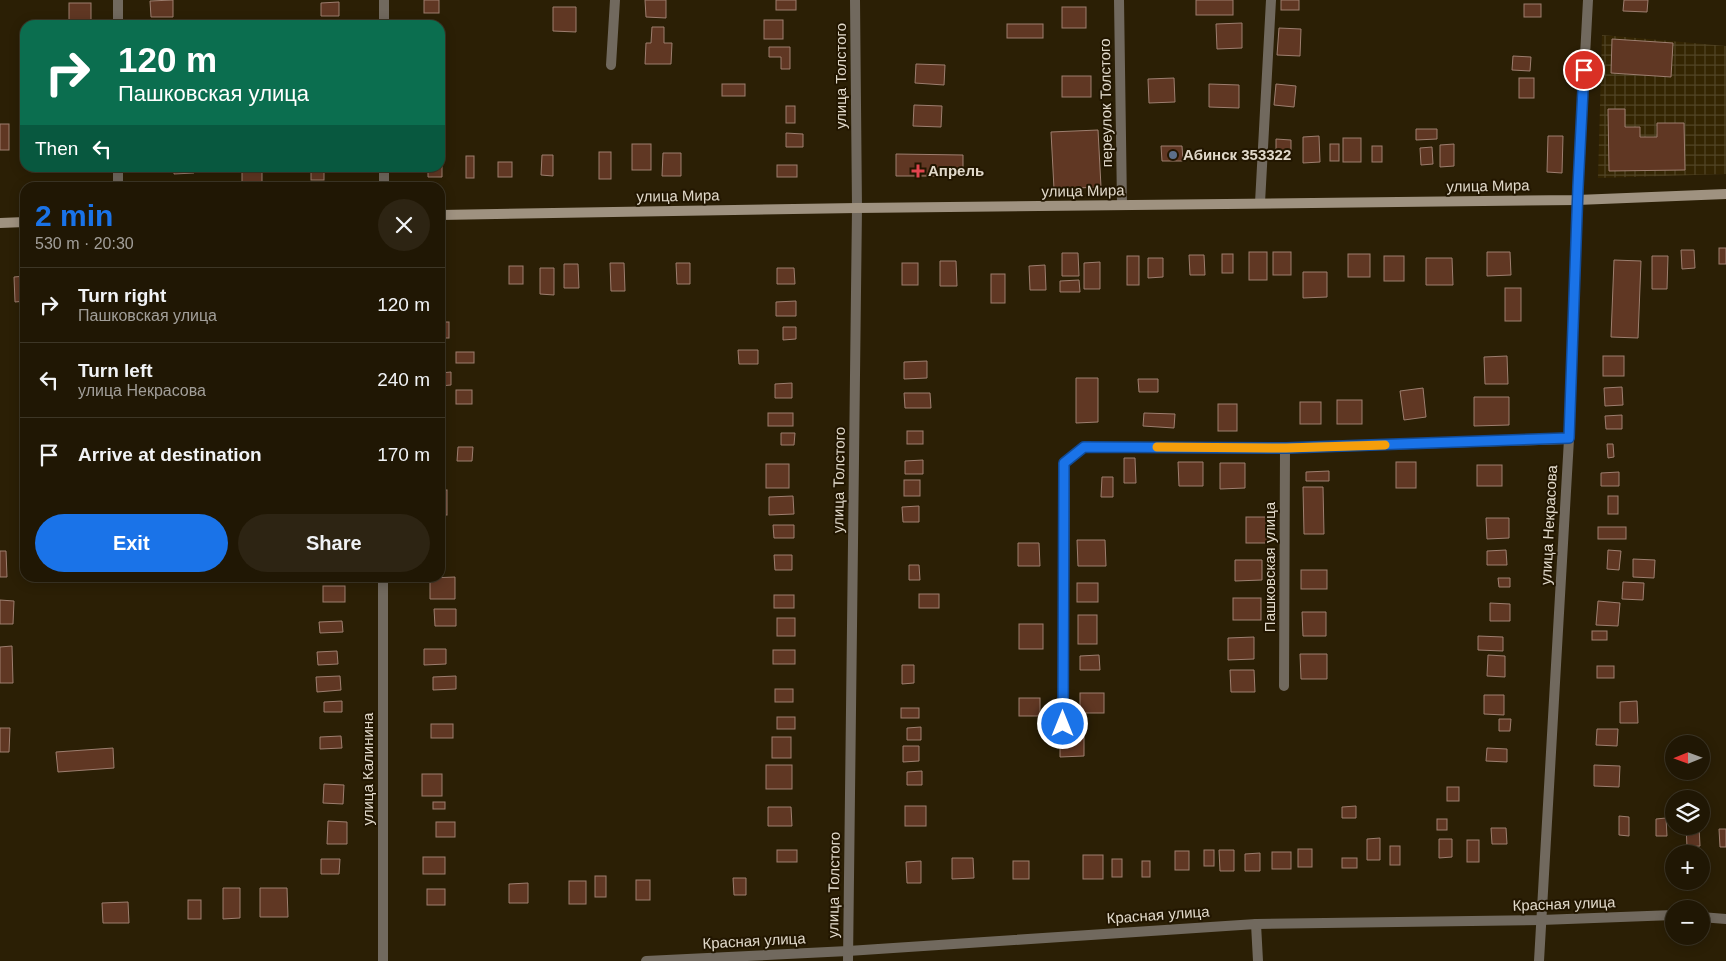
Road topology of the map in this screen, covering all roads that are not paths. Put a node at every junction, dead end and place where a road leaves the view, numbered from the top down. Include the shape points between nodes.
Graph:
1 (118, 0) edge
2 (384, 0) edge
3 (615, 0) edge
4 (856, 0) edge
5 (1119, 0) edge
6 (1271, 0) edge
7 (1588, 0) edge
8 (118, 20) edge
9 (384, 20) edge
10 (611, 65) dead end
11 (1726, 194) edge
12 (1577, 200) junction
13 (1260, 203) junction
14 (1122, 205) junction
15 (857, 208) junction
16 (445, 216) edge
17 (20, 222) edge
18 (0, 223) edge
19 (1569, 438) junction
20 (1286, 448) junction
21 (383, 582) edge
22 (1284, 686) dead end
23 (1063, 724) dead end
24 (1665, 915) edge
25 (1710, 918) edge
26 (1726, 919) edge
27 (1541, 920) junction
28 (1256, 924) junction
29 (848, 956) edge
30 (383, 961) edge
31 (646, 961) edge
32 (1258, 961) edge
33 (1539, 961) edge

1 - 8 street
2 - 9 street
3 - 10 street
4 - 15 street, улица Толстого
5 - 14 street, переулок Толстого
6 - 13 street
7 - 12 street, улица Некрасова
11 - 12 main road, улица Мира
12 - 13 main road, улица Мира
12 - 19 street, улица Некрасова
13 - 14 main road, улица Мира
14 - 15 main road, улица Мира
15 - 16 main road, улица Мира
15 - 29 street, улица Толстого
17 - 18 main road
19 - 20 street
19 - 27 street, улица Некрасова
20 - 22 street, Пашковская улица
20 - 23 street via 1084,447 1064,463
21 - 30 street, улица Калинина
24 - 27 street, Красная улица
25 - 26 street
27 - 28 street, Красная улица
27 - 33 street, улица Некрасова
28 - 29 street, Красная улица
28 - 32 street
29 - 31 street, Красная улица

